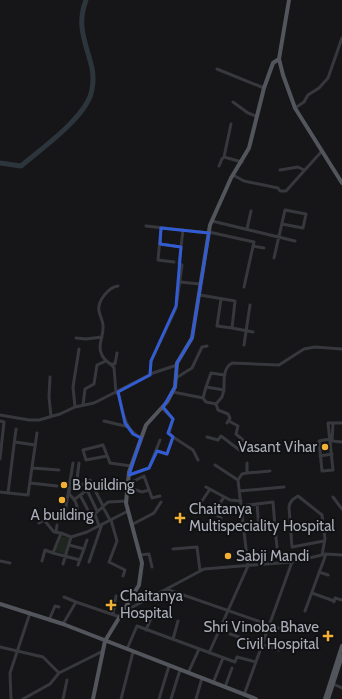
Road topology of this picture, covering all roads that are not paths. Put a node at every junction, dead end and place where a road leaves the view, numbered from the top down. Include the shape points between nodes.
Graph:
1 (289, 0) edge
2 (342, 38) edge
3 (279, 59) junction
4 (217, 68) dead end
5 (264, 88) junction
6 (233, 102) dead end
7 (295, 108) junction
8 (256, 116) junction
9 (231, 124) dead end
10 (322, 151) junction
11 (224, 157) junction
12 (242, 162) junction
13 (219, 166) dead end
14 (280, 170) dead end
15 (304, 170) junction
16 (234, 175) junction
17 (342, 183) edge
18 (251, 211) dead end
19 (212, 220) junction
20 (282, 224) junction
21 (146, 226) dead end
22 (162, 228) junction
23 (247, 229) junction
24 (183, 230) junction
25 (209, 232) junction
26 (279, 237) junction
27 (295, 241) dead end
28 (160, 244) junction
29 (253, 246) junction
30 (181, 247) junction
31 (264, 248) dead end
32 (274, 258) dead end
33 (174, 262) dead end
34 (180, 282) junction
35 (200, 284) junction
36 (118, 286) dead end
37 (244, 287) dead end
38 (200, 295) junction
39 (221, 299) junction
40 (250, 305) dead end
41 (232, 328) junction
42 (246, 331) junction
43 (254, 332) dead end
44 (76, 338) dead end
45 (102, 338) junction
46 (244, 344) dead end
47 (207, 346) dead end
48 (79, 349) dead end
49 (342, 349) edge
50 (117, 353) dead end
51 (106, 361) junction
52 (110, 364) junction
53 (177, 365) junction
54 (150, 375) junction
55 (224, 375) junction
56 (50, 377) dead end
57 (176, 378) junction
58 (206, 387) junction
59 (224, 390) junction
60 (173, 392) junction
61 (117, 393) junction
62 (203, 398) junction
63 (216, 404) junction
64 (83, 405) junction
65 (75, 407) junction
66 (162, 408) junction
67 (0, 415) edge
68 (51, 416) junction
69 (104, 421) dead end
70 (0, 422) edge
71 (333, 423) junction
72 (342, 423) edge
73 (129, 427) junction
74 (16, 429) dead end
75 (37, 433) dead end
76 (173, 437) junction
77 (207, 437) dead end
78 (141, 438) junction
79 (330, 439) junction
80 (160, 440) dead end
81 (15, 442) junction
82 (342, 442) edge
83 (247, 444) junction
84 (35, 445) junction
85 (252, 448) dead end
86 (157, 451) junction
87 (332, 454) junction
88 (107, 456) junction
89 (320, 456) junction
90 (0, 459) edge
91 (198, 460) dead end
92 (72, 463) dead end
93 (79, 463) dead end
94 (248, 463) dead end
95 (215, 465) dead end
96 (131, 466) junction
97 (32, 468) junction
98 (59, 470) dead end
99 (270, 471) dead end
100 (247, 473) junction
101 (129, 475) junction
102 (238, 480) junction
103 (30, 483) junction
104 (130, 483) junction
105 (57, 486) dead end
106 (93, 486) junction
107 (206, 487) dead end
108 (284, 487) dead end
109 (76, 488) junction
110 (87, 490) junction
111 (149, 490) junction
112 (210, 490) junction
113 (239, 491) junction
114 (0, 492) edge
115 (8, 493) junction
116 (80, 495) junction
117 (160, 496) dead end
118 (224, 497) junction
119 (333, 497) dead end
120 (75, 499) junction
121 (127, 501) junction
122 (202, 501) dead end
123 (241, 501) junction
124 (161, 502) dead end
125 (257, 504) junction
126 (241, 506) junction
127 (104, 507) junction
128 (342, 510) edge
129 (58, 511) dead end
130 (78, 511) junction
131 (128, 511) junction
132 (66, 512) junction
133 (94, 514) junction
134 (110, 520) junction
135 (39, 524) dead end
136 (133, 524) junction
137 (57, 525) dead end
138 (101, 525) junction
139 (275, 527) junction
140 (259, 529) junction
141 (213, 530) dead end
142 (244, 531) junction
143 (56, 532) junction
144 (60, 533) junction
145 (71, 537) junction
146 (87, 540) dead end
147 (324, 541) junction
148 (69, 545) junction
149 (277, 547) dead end
150 (84, 549) junction
151 (173, 549) dead end
152 (54, 553) junction
153 (324, 554) junction
154 (140, 555) junction
155 (342, 555) edge
156 (66, 556) junction
157 (42, 560) dead end
158 (80, 560) junction
159 (0, 561) edge
160 (89, 562) dead end
161 (292, 562) junction
162 (10, 563) dead end
163 (63, 564) dead end
164 (78, 565) dead end
165 (152, 566) dead end
166 (248, 566) junction
167 (200, 571) junction
168 (319, 572) junction
169 (328, 575) dead end
170 (124, 576) dead end
171 (166, 589) junction
172 (312, 593) junction
173 (116, 596) dead end
174 (64, 597) dead end
175 (342, 600) edge
176 (76, 602) junction
177 (0, 604) edge
178 (59, 607) dead end
179 (125, 611) junction
180 (228, 611) junction
181 (305, 611) dead end
182 (30, 614) junction
183 (113, 614) junction
184 (152, 616) dead end
185 (121, 617) junction
186 (50, 620) junction
187 (178, 621) dead end
188 (63, 624) junction
189 (269, 625) junction
190 (146, 630) junction
191 (284, 630) dead end
192 (230, 634) dead end
193 (173, 639) junction
194 (105, 641) junction
195 (262, 645) junction
196 (342, 646) edge
197 (0, 647) edge
198 (127, 649) junction
199 (199, 649) junction
200 (279, 650) dead end
201 (17, 651) junction
202 (103, 651) junction
203 (133, 652) junction
204 (209, 653) junction
205 (342, 656) edge
206 (223, 658) junction
207 (256, 662) junction
208 (169, 666) junction
209 (232, 668) dead end
210 (180, 670) junction
211 (59, 673) junction
212 (188, 673) junction
213 (202, 678) junction
214 (67, 680) dead end
215 (213, 683) junction
216 (333, 684) junction
217 (225, 687) junction
218 (342, 688) edge
219 (244, 694) junction
220 (30, 697) edge
221 (11, 699) edge
222 (23, 699) edge
223 (63, 699) edge
224 (92, 699) edge
225 (121, 699) edge
226 (158, 699) edge
227 (171, 699) edge
228 (196, 699) edge
229 (256, 699) edge
230 (325, 699) edge
231 (328, 699) edge

1 - 3 main road
2 - 7 street via 328,78
3 - 5 main road via 273,63
3 - 7 main road
4 - 5 street
5 - 8 main road
6 - 8 street
7 - 10 main road
8 - 12 main road via 249,148
9 - 11 street
10 - 15 street
10 - 17 main road
11 - 12 street
11 - 13 street
12 - 16 main road
14 - 15 street via 298,167
15 - 16 street via 283,192 278,188 244,181
16 - 19 main road
18 - 23 street
19 - 23 street
19 - 25 main road
20 - 20 street via 285,210 306,214 303,228
20 - 26 street
21 - 22 street
22 - 24 street
22 - 28 street
23 - 26 street
24 - 25 street
24 - 30 street
25 - 29 street via 254,242
25 - 35 main road
26 - 27 street
26 - 32 street
28 - 30 street
28 - 33 street via 158,260
29 - 31 street
29 - 37 street
30 - 34 street
34 - 35 street
34 - 54 street via 176,308 151,361
35 - 38 main road
36 - 45 street via 111,289 99,303 98,310 104,324
38 - 39 street
38 - 53 main road via 192,338
39 - 41 street via 235,301
39 - 41 street via 217,326
40 - 42 street
41 - 42 street
42 - 43 street
42 - 46 street
44 - 45 street
45 - 51 street via 100,349
47 - 57 street via 202,347 192,368
48 - 65 street via 73,388
49 - 55 street via 304,350 279,365 232,363
50 - 52 street via 115,364
51 - 52 street
51 - 64 street via 97,365 94,384 85,389
52 - 61 street via 115,372
53 - 54 street
53 - 57 main road
54 - 61 street
55 - 58 street via 211,373
55 - 59 street
56 - 68 street via 48,397
57 - 60 main road
58 - 59 street
58 - 62 street
59 - 63 street
60 - 62 street
60 - 66 main road
61 - 64 street via 94,404
61 - 73 street
62 - 63 street via 206,402
63 - 83 street via 218,410 228,414 228,422 238,426 236,434
64 - 65 street
65 - 68 street
66 - 76 street via 173,419 169,433
66 - 78 main road via 146,425
67 - 68 street via 29,420
69 - 73 street
70 - 90 street via 4,422
71 - 72 street
71 - 79 street via 328,423
71 - 82 street via 332,442
73 - 78 street via 133,434
74 - 81 street
75 - 84 street
76 - 86 street via 167,454
76 - 91 street via 193,450
77 - 83 street via 218,440 221,436 242,452
78 - 96 main road
79 - 87 street
79 - 89 street via 319,441
80 - 86 street
81 - 84 street
81 - 115 street
83 - 85 street
84 - 97 street
86 - 101 street via 149,468
87 - 89 street
87 - 89 street via 333,470 322,471
88 - 88 street via 86,460 83,450 103,445
88 - 96 street via 110,463
92 - 132 street
93 - 109 street
94 - 100 street
95 - 102 street
96 - 101 main road
97 - 98 street
97 - 103 street
99 - 100 street
100 - 102 street via 242,474
101 - 104 main road
102 - 113 street
103 - 105 street
103 - 115 street via 28,495
104 - 111 street via 133,489 142,492
104 - 111 street via 144,476
104 - 121 main road
106 - 109 street via 94,483 90,480
106 - 110 street
106 - 127 street
107 - 112 street
108 - 113 street
109 - 120 street via 70,488 69,494
110 - 116 street
110 - 133 street
111 - 117 street via 152,498
112 - 118 street
112 - 122 street
113 - 123 street
114 - 115 street
116 - 120 street
116 - 133 street
118 - 123 street
118 - 141 street via 215,511 221,518
119 - 128 street
120 - 130 street
121 - 127 street via 108,502
121 - 131 main road
123 - 126 street
124 - 136 street via 154,513
125 - 126 street
125 - 139 street via 273,502
125 - 140 street
126 - 142 street
127 - 133 street
127 - 134 street
129 - 132 street
130 - 132 street via 72,517
130 - 133 street via 86,519
131 - 134 street
131 - 136 main road
133 - 138 street
134 - 138 street
134 - 170 street via 117,540 109,562 125,570
135 - 143 street via 44,520
136 - 154 main road
137 - 143 street
138 - 145 street
138 - 160 street
139 - 140 street
139 - 149 street
140 - 142 street
142 - 166 street
143 - 144 street
144 - 145 street
144 - 152 street
145 - 148 street
146 - 150 street
147 - 147 street via 322,515 298,496 290,502 289,507 292,547
147 - 153 street
148 - 150 street
148 - 156 street
150 - 158 street
151 - 167 street via 197,546
152 - 156 street
152 - 157 street via 45,550
153 - 155 street
153 - 161 street
153 - 168 street
154 - 165 street via 149,554
154 - 179 main road via 142,563 139,585
156 - 158 street
156 - 163 street
158 - 164 street
159 - 162 street
161 - 166 street
161 - 189 street
166 - 167 street
166 - 180 street
167 - 171 street
168 - 169 street
168 - 172 street
171 - 179 street
171 - 180 street
172 - 175 street via 334,602 335,598
172 - 181 street
173 - 183 street
174 - 176 street
176 - 183 street
176 - 188 street
177 - 182 main road
178 - 186 street via 55,606
179 - 185 main road
180 - 189 street
180 - 204 street
182 - 186 main road
182 - 201 street
183 - 185 street
184 - 190 street
185 - 194 main road
186 - 188 main road
187 - 193 street
188 - 194 main road
189 - 191 street
189 - 195 street
190 - 193 street
190 - 198 street via 137,626
192 - 195 street
193 - 199 street
194 - 198 main road
194 - 202 main road
195 - 200 street
195 - 207 street
196 - 230 main road
197 - 201 street
198 - 203 main road
199 - 204 street
199 - 212 street
201 - 211 street via 43,657
201 - 221 street via 10,673
202 - 211 street
202 - 224 main road
203 - 208 main road
203 - 225 street
204 - 206 street
205 - 216 main road
206 - 207 street via 235,662 237,657
206 - 215 street
207 - 219 street
208 - 210 main road
208 - 226 street
209 - 217 street
210 - 212 main road
210 - 227 street
211 - 220 street via 50,684
212 - 213 main road
213 - 215 main road
213 - 228 street
214 - 223 street
215 - 217 main road
216 - 218 street
216 - 231 main road
217 - 219 main road
219 - 229 main road
220 - 222 street

